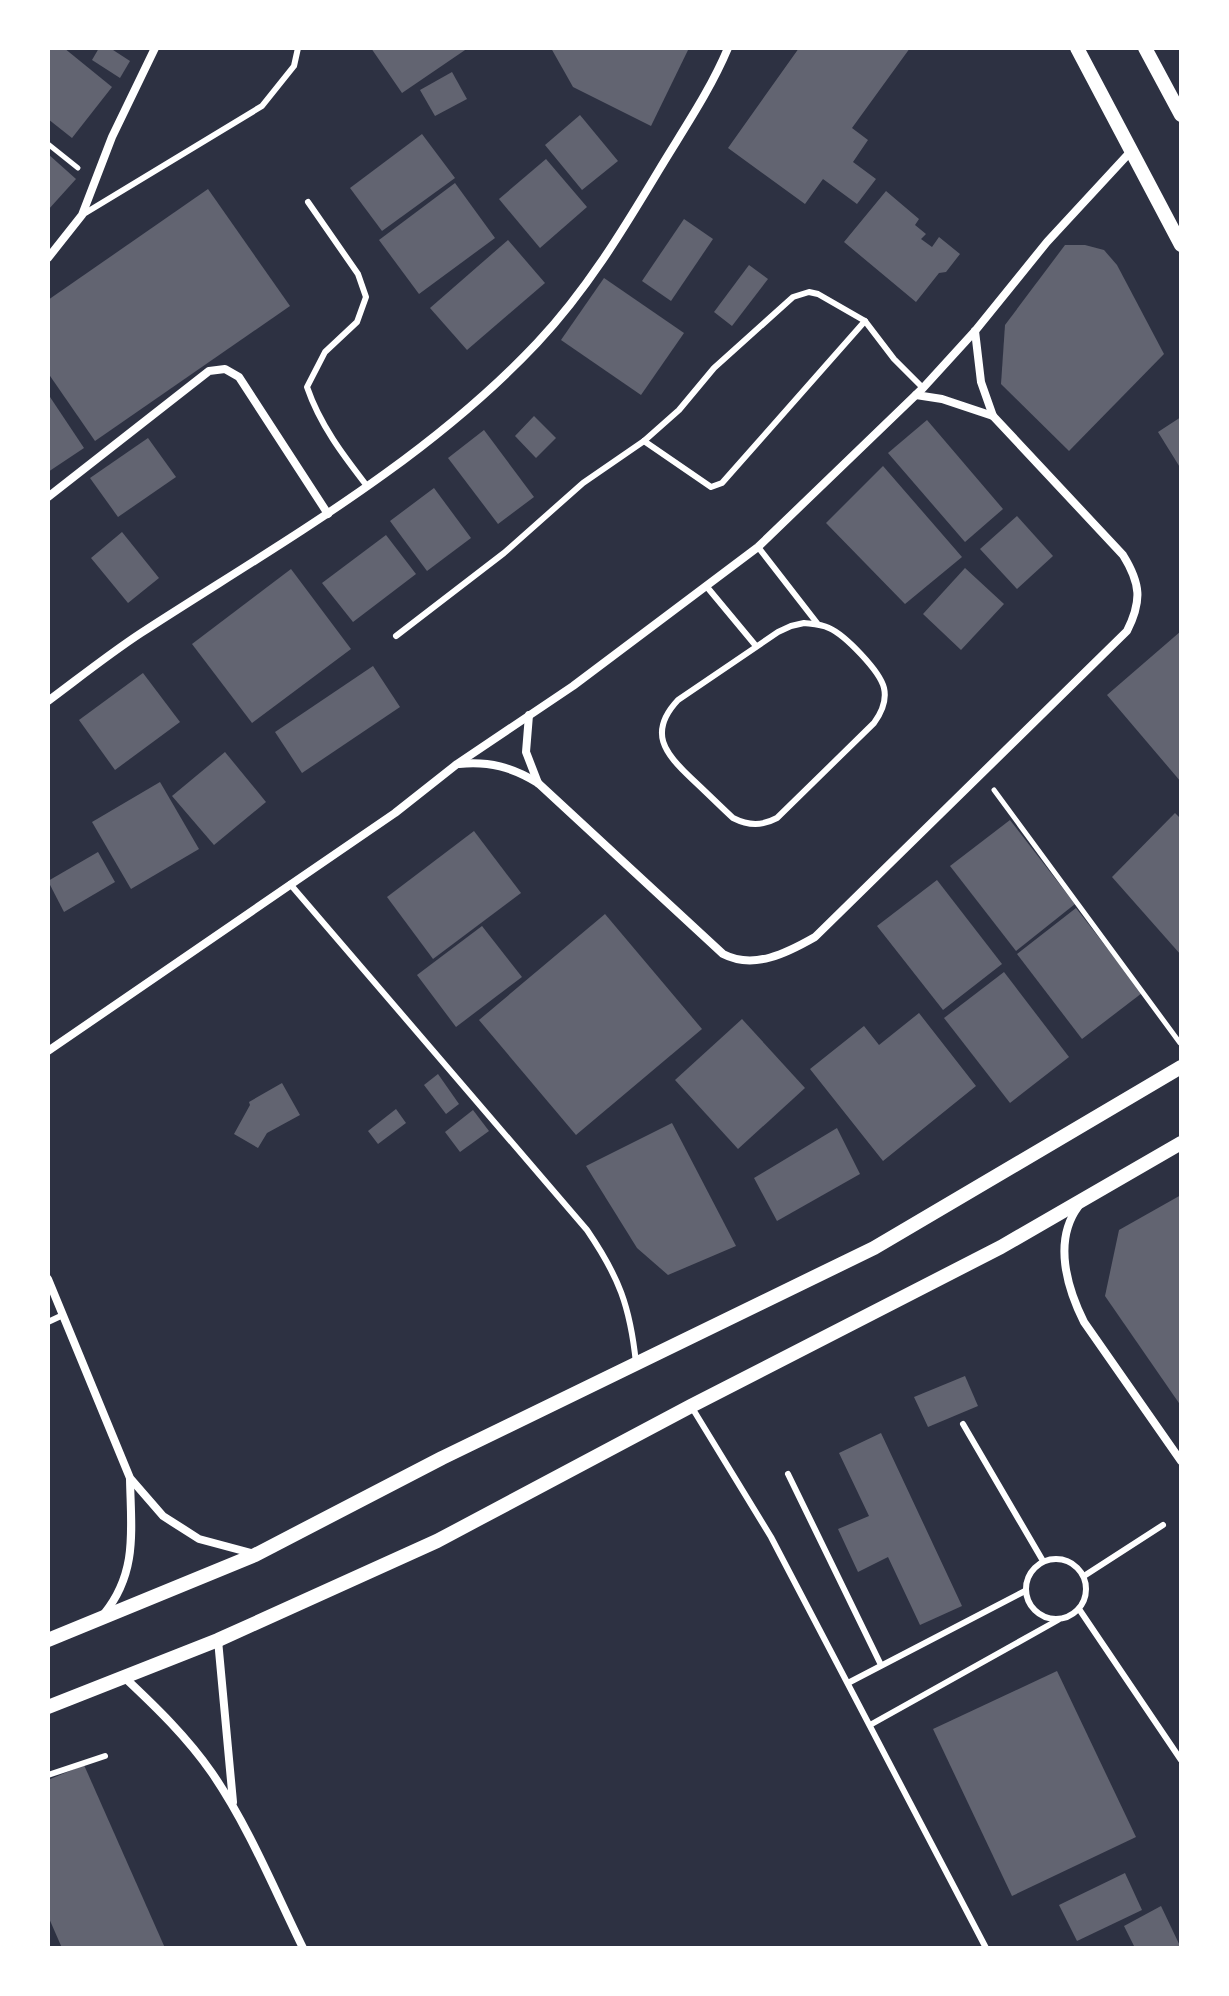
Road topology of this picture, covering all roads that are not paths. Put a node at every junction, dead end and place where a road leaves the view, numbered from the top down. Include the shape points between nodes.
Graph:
1 (155, 48) edge
2 (298, 48) edge
3 (728, 48) edge
4 (1077, 48) edge
5 (1145, 48) edge
6 (1181, 115) edge
7 (1133, 149) junction
8 (308, 202) dead end
9 (82, 215) junction
10 (1181, 245) edge
11 (48, 258) edge
12 (865, 321) junction
13 (975, 331) junction
14 (923, 388) junction
15 (916, 395) junction
16 (993, 416) junction
17 (644, 441) junction
18 (367, 486) junction
19 (48, 497) edge
20 (328, 514) junction
21 (758, 547) junction
22 (707, 587) junction
23 (818, 624) junction
24 (396, 636) dead end
25 (756, 646) junction
26 (50, 695) edge
27 (529, 715) junction
28 (457, 764) junction
29 (538, 783) junction
30 (290, 884) junction
31 (48, 1051) edge
32 (1181, 1067) edge
33 (1181, 1143) edge
34 (1086, 1197) junction
35 (48, 1279) edge
36 (63, 1315) junction
37 (48, 1322) edge
38 (636, 1363) junction
39 (691, 1406) junction
40 (963, 1424) dead end
41 (1181, 1461) edge
42 (788, 1474) dead end
43 (130, 1478) junction
44 (1163, 1525) dead end
45 (255, 1555) junction
46 (1043, 1561) junction
47 (1084, 1576) junction
48 (1025, 1591) junction
49 (1079, 1609) junction
50 (100, 1619) junction
51 (1058, 1620) junction
52 (48, 1640) edge
53 (218, 1640) junction
54 (881, 1665) junction
55 (124, 1677) junction
56 (848, 1683) junction
57 (48, 1707) edge
58 (870, 1725) junction
59 (105, 1756) dead end
60 (1181, 1760) edge
61 (48, 1775) edge
62 (234, 1807) junction
63 (303, 1948) edge
64 (986, 1948) edge

1 - 9 street
2 - 9 lane via 294,66 262,106
3 - 18 street via 671,151 582,290 499,380
4 - 7 street
5 - 6 street
7 - 10 street
7 - 13 street
8 - 18 lane via 358,274 366,297 357,322 325,352 307,387 339,450
9 - 11 street
12 - 14 lane
12 - 17 lane via 818,294 793,297
12 - 17 lane via 722,483 711,487 699,481
13 - 14 street
13 - 16 street via 981,382
14 - 15 street
15 - 16 street
15 - 21 street
16 - 29 street via 1123,555 1134,572 1136,613 1127,631 815,937 787,953 756,960 723,954
17 - 24 lane via 583,483 504,553
18 - 20 street
19 - 20 street via 209,371 225,369 239,377
20 - 26 street
21 - 22 street
21 - 23 lane
22 - 25 lane
22 - 27 street
23 - 25 lane via 791,626
23 - 25 lane via 840,634 880,678 882,713 777,818 755,825 733,818 672,760 661,728 678,700
27 - 28 street
27 - 29 street via 526,752
28 - 29 street via 499,765
28 - 30 street
30 - 31 street
30 - 38 lane via 587,1230 623,1292
32 - 38 street via 874,1248
33 - 34 street
34 - 39 street via 1001,1247
34 - 41 street via 1071,1217 1065,1243 1072,1297
35 - 36 street
36 - 37 lane
36 - 43 street
38 - 45 street
39 - 53 street via 437,1541
39 - 56 lane via 771,1537
40 - 46 lane
42 - 54 lane
43 - 45 street via 163,1516 199,1539
43 - 50 street via 129,1569 119,1596
44 - 47 lane
45 - 50 street
46 - 47 lane via 1066,1560
46 - 48 lane via 1033,1568
47 - 49 lane via 1087,1587
48 - 51 lane via 1036,1612
48 - 54 lane
49 - 51 lane
49 - 60 lane
50 - 52 street
51 - 58 lane
53 - 55 street
53 - 62 street
54 - 56 lane
55 - 57 street
55 - 62 street via 184,1738
56 - 58 lane
58 - 64 lane
59 - 61 lane
62 - 63 street

